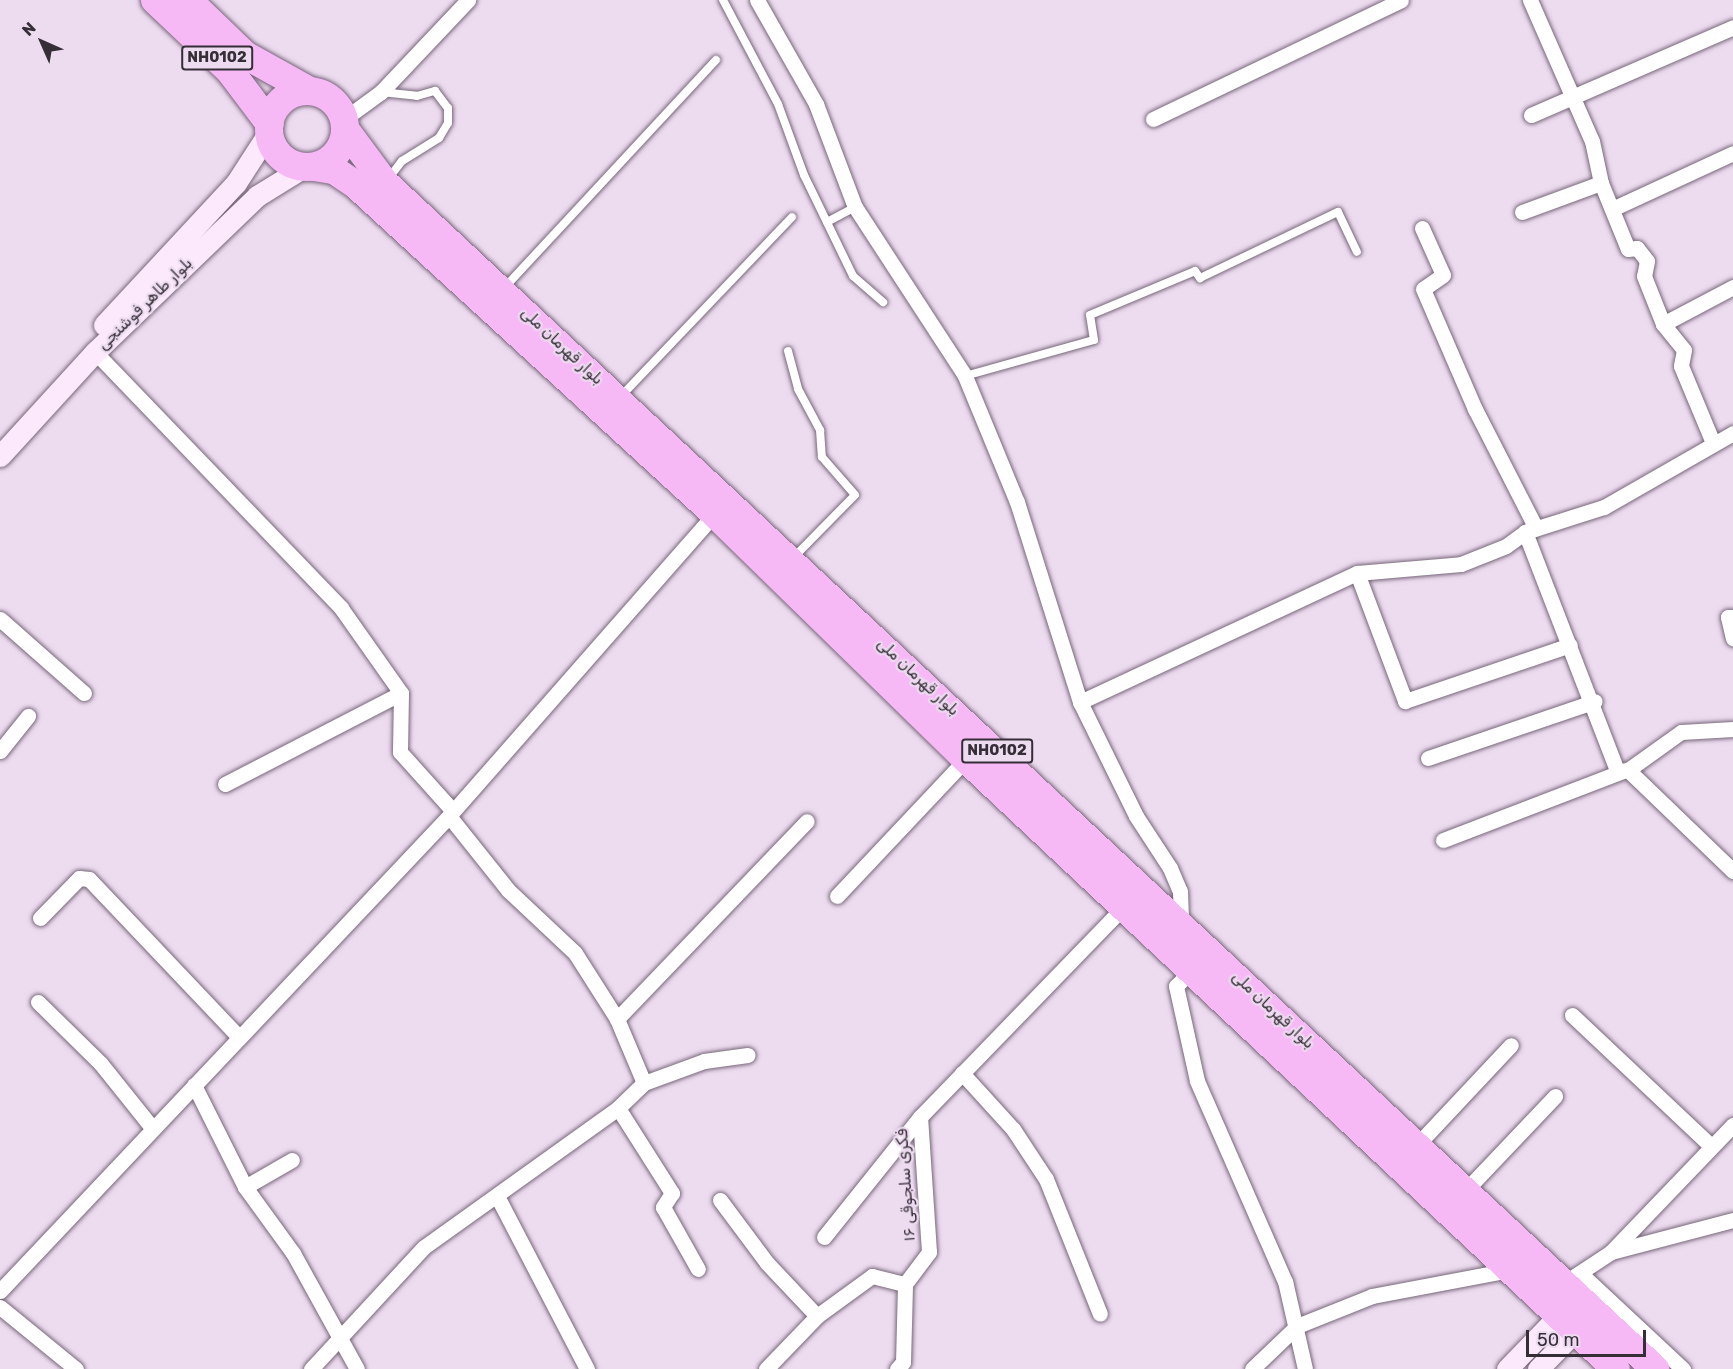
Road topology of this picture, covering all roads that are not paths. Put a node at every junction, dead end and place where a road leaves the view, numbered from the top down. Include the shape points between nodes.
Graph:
1 (155, 0) edge
2 (188, 0) edge
3 (468, 0) edge
4 (723, 0) edge
5 (757, 0) edge
6 (1401, 0) edge
7 (1530, 0) edge
8 (1733, 27) edge
9 (716, 60) dead end
10 (310, 91) junction
11 (381, 92) junction
12 (1572, 97) junction
13 (1531, 115) dead end
14 (1153, 119) dead end
15 (345, 124) junction
16 (269, 128) junction
17 (1733, 153) edge
18 (309, 167) junction
19 (385, 183) junction
20 (1601, 183) junction
21 (855, 207) junction
22 (1612, 209) junction
23 (1522, 212) dead end
24 (792, 217) dead end
25 (827, 222) junction
26 (1422, 228) dead end
27 (1357, 252) dead end
28 (1733, 287) edge
29 (502, 291) junction
30 (883, 302) dead end
31 (1664, 324) junction
32 (788, 351) dead end
33 (95, 352) junction
34 (965, 376) junction
35 (618, 398) junction
36 (1733, 433) edge
37 (0, 437) edge
38 (1713, 443) junction
39 (0, 456) edge
40 (722, 507) junction
41 (1531, 530) junction
42 (792, 559) junction
43 (1358, 573) junction
44 (1733, 617) edge
45 (0, 619) edge
46 (1733, 638) edge
47 (1570, 645) junction
48 (84, 693) dead end
49 (401, 693) junction
50 (1594, 701) junction
51 (1080, 702) junction
52 (28, 716) dead end
53 (1733, 729) edge
54 (0, 751) edge
55 (1428, 758) dead end
56 (966, 759) junction
57 (1623, 770) junction
58 (225, 784) dead end
59 (451, 814) junction
60 (807, 821) dead end
61 (1443, 840) dead end
62 (1733, 871) edge
63 (837, 896) dead end
64 (1133, 896) junction
65 (40, 918) dead end
66 (1180, 923) junction
67 (1193, 969) junction
68 (38, 1002) dead end
69 (1572, 1015) dead end
70 (617, 1019) junction
71 (239, 1037) junction
72 (1511, 1045) dead end
73 (748, 1055) dead end
74 (962, 1073) junction
75 (644, 1083) junction
76 (194, 1085) junction
77 (1555, 1096) dead end
78 (618, 1108) junction
79 (920, 1117) junction
80 (1733, 1125) edge
81 (153, 1129) junction
82 (1417, 1145) junction
83 (1711, 1146) junction
84 (292, 1160) dead end
85 (245, 1186) junction
86 (1465, 1191) junction
87 (497, 1196) junction
88 (720, 1200) dead end
89 (1733, 1220) edge
90 (824, 1236) dead end
91 (1611, 1252) junction
92 (698, 1269) dead end
93 (1510, 1270) junction
94 (905, 1284) junction
95 (0, 1291) edge
96 (1575, 1302) junction
97 (0, 1307) edge
98 (1100, 1314) dead end
99 (818, 1316) junction
100 (1297, 1326) junction
101 (340, 1338) junction
102 (70, 1367) edge
103 (311, 1369) edge
104 (357, 1369) edge
105 (587, 1369) edge
106 (766, 1369) edge
107 (897, 1369) edge
108 (1252, 1369) edge
109 (1305, 1369) edge
110 (1507, 1369) edge
111 (1538, 1369) edge
112 (1616, 1369) edge
113 (1655, 1369) edge
114 (1683, 1369) edge

1 - 16 highway, NH0102 via 230,71
2 - 10 highway, NH0102 via 245,55
3 - 11 street
4 - 25 lane via 778,104
5 - 21 street via 816,104
6 - 14 street
7 - 12 street
8 - 12 street
9 - 29 lane
10 - 15 highway, NH0102 via 333,101
10 - 16 highway via 288,97
11 - 15 street
11 - 19 lane via 417,96 435,91 448,108 448,123 439,138 402,161
12 - 13 street
12 - 20 street via 1598,160
15 - 18 highway via 337,154
15 - 19 highway, بلوار قهرمان ملی / NH0102
16 - 18 highway, NH0102 via 277,152
16 - 37 street, بلوار طاهر فوشنجی via 236,183
17 - 22 street
18 - 33 street, بلوار طاهر فوشنجی via 257,196
18 - 40 highway, بلوار قهرمان ملی / NH0102 via 334,170 356,184
19 - 29 highway, بلوار قهرمان ملی / NH0102
20 - 22 street
20 - 23 street
21 - 25 lane
21 - 34 street
22 - 31 street via 1628,249 1637,248 1647,261 1644,276
24 - 35 lane
25 - 30 lane via 853,276
26 - 41 street via 1443,275 1423,289
27 - 34 lane via 1338,212 1200,278 1195,271 1090,315 1094,340
28 - 31 street
29 - 35 highway, بلوار قهرمان ملی / NH0102
31 - 38 street via 1684,351 1681,366
32 - 42 lane via 798,389 820,430 822,457 855,495
33 - 39 street, بلوار طاهر فوشنجی
33 - 49 street via 341,608
34 - 51 street via 1017,502
35 - 40 highway, بلوار قهرمان ملی / NH0102
36 - 38 street
38 - 41 street via 1604,507
40 - 42 highway, بلوار قهرمان ملی / NH0102
40 - 56 highway, بلوار قهرمان ملی / NH0102
40 - 59 street
41 - 43 street via 1506,546 1461,564
41 - 47 street
42 - 64 highway, بلوار قهرمان ملی / NH0102
43 - 47 street via 1405,701
43 - 51 street
44 - 46 street via 1728,618
45 - 48 street
47 - 50 street
49 - 58 street
49 - 59 street via 400,752
50 - 55 street
50 - 57 street
51 - 66 street via 1136,816 1170,868 1180,891
52 - 54 street
53 - 57 street via 1681,732
56 - 63 street
56 - 64 highway, بلوار قهرمان ملی / NH0102
57 - 61 street
57 - 62 street
59 - 70 street via 508,891 575,953
59 - 71 street
60 - 70 street
64 - 66 highway, بلوار قهرمان ملی / NH0102
64 - 67 highway, بلوار قهرمان ملی / NH0102
64 - 74 street
65 - 71 street via 79,878 89,879
66 - 82 highway, بلوار قهرمان ملی / NH0102
67 - 93 highway, بلوار قهرمان ملی / NH0102
67 - 100 street via 1176,986 1197,1082 1285,1281
68 - 81 street via 101,1064
69 - 83 street
70 - 75 street
71 - 76 street
72 - 82 street
73 - 75 street via 704,1061
74 - 79 street
74 - 98 street via 1013,1129 1046,1179
75 - 78 street
76 - 81 street
76 - 85 street
77 - 86 street
78 - 87 street
78 - 92 street via 672,1193 663,1207
79 - 90 street
79 - 94 street, فکری سلجوقی ۱۶ via 928,1252
80 - 83 street
81 - 95 street
82 - 86 highway, بلوار قهرمان ملی / NH0102
83 - 91 street
84 - 85 street
85 - 101 street via 293,1253
86 - 96 highway, بلوار قهرمان ملی / NH0102
87 - 101 street via 424,1246
87 - 105 street
88 - 99 street via 767,1263
89 - 91 street
91 - 96 street
93 - 96 highway, بلوار قهرمان ملی / NH0102
93 - 100 street via 1372,1296
94 - 99 street via 872,1276
94 - 107 street via 903,1362
96 - 110 street
96 - 111 street
96 - 112 highway, بلوار قهرمان ملی / NH0102
96 - 113 highway, بلوار قهرمان ملی / NH0102
96 - 114 street
97 - 102 street
99 - 106 street
100 - 108 street
100 - 109 street
101 - 103 street
101 - 104 street

